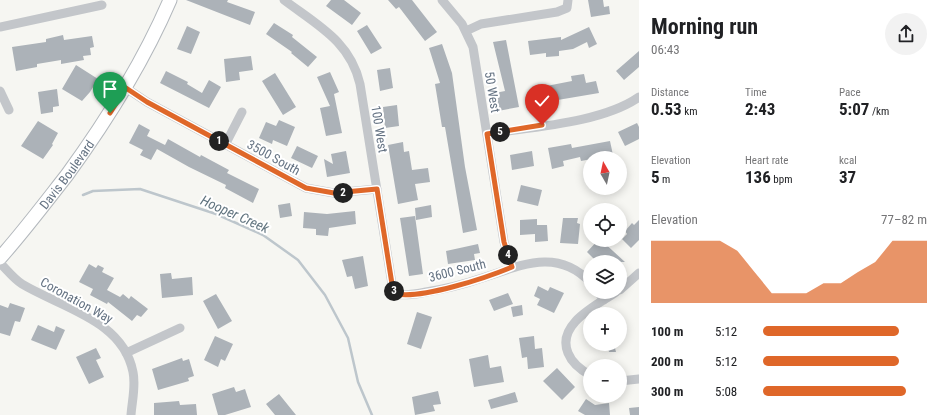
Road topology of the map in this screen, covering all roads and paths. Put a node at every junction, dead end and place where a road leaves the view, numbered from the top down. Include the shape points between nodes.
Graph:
1 (170, 0) edge
2 (284, 0) edge
3 (442, 0) edge
4 (567, 4) edge
5 (102, 5) dead end
6 (0, 27) edge
7 (466, 31) junction
8 (126, 88) junction
9 (0, 91) edge
10 (639, 97) edge
11 (9, 110) dead end
12 (242, 112) dead end
13 (487, 134) junction
14 (225, 145) junction
15 (377, 189) junction
16 (0, 258) edge
17 (0, 263) edge
18 (512, 267) junction
19 (639, 272) edge
20 (583, 276) edge
21 (627, 283) edge
22 (396, 294) joint
23 (604, 300) edge
24 (180, 328) dead end
25 (126, 353) junction
26 (583, 369) edge
27 (639, 379) edge
28 (627, 380) edge
29 (131, 415) edge

1 - 8 street, Davis Boulevard
2 - 15 street, 100 West via 336,40 354,65 360,84
3 - 7 street, 50 West
4 - 7 street via 552,13 477,25
5 - 6 street
7 - 13 street, 50 West via 472,47
8 - 14 street, 3500 South
8 - 16 street, Davis Boulevard via 37,214
9 - 11 street
10 - 13 street via 602,115
12 - 14 street
13 - 18 street, 50 West via 504,242
14 - 15 street, 3500 South via 313,191 334,193
15 - 22 street, 100 West via 392,284
17 - 25 street, Coronation Way via 21,283 99,324 117,339
18 - 20 street, 3600 South via 531,262 554,262 575,269
18 - 22 street, 3600 South via 477,280 443,288 406,295
19 - 21 street
23 - 26 street via 576,322 566,338 567,351 572,360
24 - 25 street
25 - 29 street, Coronation Way via 134,381
27 - 28 street

